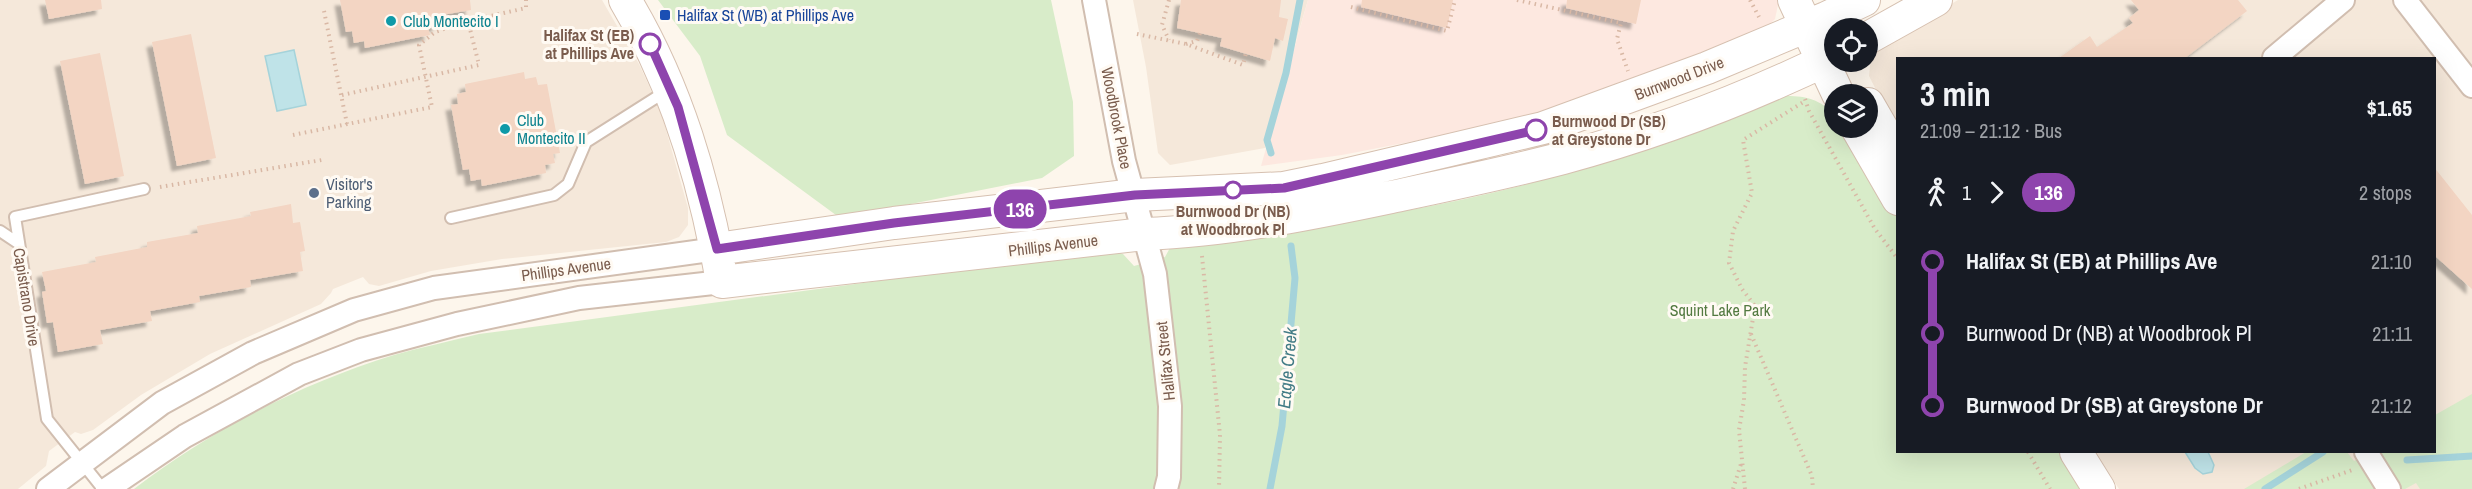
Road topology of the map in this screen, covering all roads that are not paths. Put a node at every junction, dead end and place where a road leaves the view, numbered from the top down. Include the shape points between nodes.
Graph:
1 (625, 0) edge
2 (1094, 0) edge
3 (1864, 0) edge
4 (1936, 0) edge
5 (2343, 0) edge
6 (2405, 0) edge
7 (1878, 32) edge
8 (1823, 33) edge
9 (2275, 57) edge
10 (1836, 84) edge
11 (1856, 84) edge
12 (2472, 86) edge
13 (670, 88) junction
14 (1878, 121) edge
15 (1863, 138) edge
16 (1896, 152) edge
17 (144, 189) road end
18 (1135, 195) junction
19 (1896, 196) edge
20 (451, 218) dead end
21 (0, 231) edge
22 (1144, 234) junction
23 (18, 243) junction
24 (717, 249) junction
25 (722, 282) junction
26 (2077, 453) edge
27 (2369, 457) edge
28 (82, 462) junction
29 (48, 489) edge
30 (105, 489) edge
31 (1166, 489) edge
32 (2099, 489) edge
33 (2389, 489) edge

1 - 13 street
2 - 18 street, Woodbrook Place via 1124,161
3 - 8 street, Burnwood Drive
4 - 7 street
5 - 9 street
6 - 12 street
8 - 10 street
8 - 11 street
8 - 18 street, Burnwood Drive via 1707,68 1543,128 1472,146 1284,188
8 - 22 street, Burnwood Drive via 1661,128 1564,158 1299,215
13 - 20 lane via 586,142 568,184 554,195
13 - 24 street via 691,149
14 - 16 street
15 - 19 street
17 - 23 lane, Capistrano Drive via 14,216
18 - 22 street, Woodbrook Place
18 - 24 street, Phillips Avenue via 894,223
21 - 23 lane
22 - 25 street, Phillips Avenue
22 - 31 street, Halifax Street via 1155,274 1169,396 1170,477
23 - 28 lane, Capistrano Drive via 47,419
24 - 25 street
24 - 28 street, Phillips Avenue via 434,288 354,310 253,353 162,403
25 - 30 street, Phillips Avenue via 579,298 457,324 361,350 288,379 185,436
26 - 32 street
27 - 33 street
28 - 29 street, Phillips Avenue
28 - 30 lane, Capistrano Drive

